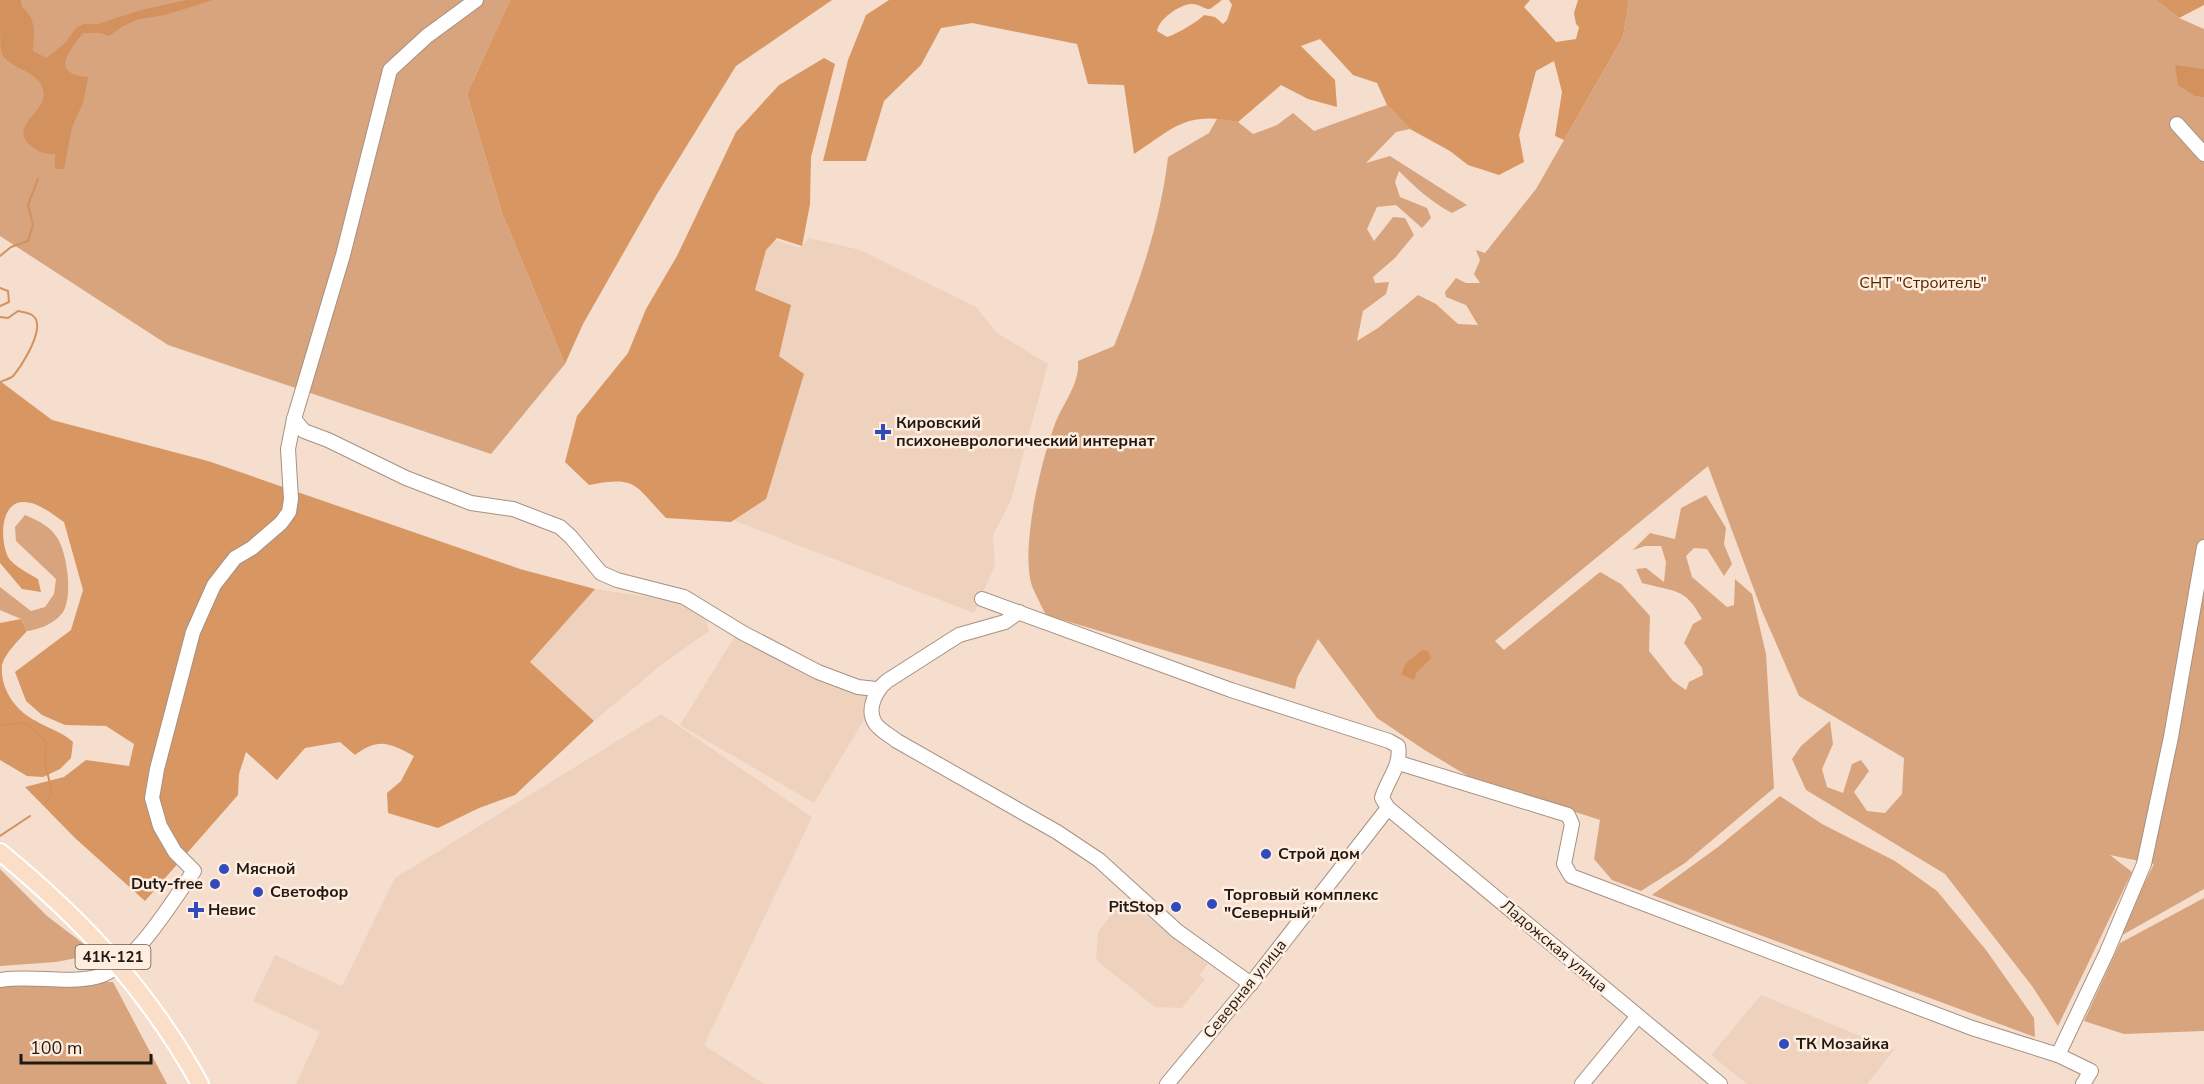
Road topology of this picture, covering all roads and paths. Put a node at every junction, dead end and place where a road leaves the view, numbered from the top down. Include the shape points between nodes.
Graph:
1 (476, 0) edge
2 (2177, 124) dead end
3 (2204, 154) edge
4 (294, 419) junction
5 (2204, 547) edge
6 (982, 599) dead end
7 (1019, 612) junction
8 (876, 689) junction
9 (1399, 763) junction
10 (1388, 808) junction
11 (0, 852) edge
12 (121, 966) junction
13 (0, 980) edge
14 (1251, 984) junction
15 (1638, 1016) junction
16 (2058, 1055) junction
17 (200, 1084) edge
18 (1167, 1084) edge
19 (1582, 1084) edge
20 (1720, 1084) edge
21 (2083, 1084) edge

1 - 4 street via 427,36 390,70 343,255
2 - 3 street
4 - 8 street via 304,431 406,478 471,503 513,509 560,527 601,573 684,597 818,672 858,687
4 - 12 street via 288,449 288,512 281,523 235,558 214,585 193,632 157,769 152,798 160,826 175,852 194,871
5 - 16 street via 2144,864
6 - 7 street
7 - 8 street via 1005,622 959,635
7 - 9 street via 1231,690 1389,741 1398,746
8 - 14 street via 872,712 875,724 897,741 1057,832 1099,861 1177,931
9 - 10 street via 1382,798
9 - 16 street via 1568,816 1572,824 1564,864 1571,876 1972,1028
10 - 14 street, Северная улица
10 - 15 street, Ладожская улица
11 - 12 main road, 41К-121 via 75,917
12 - 13 street via 98,977
12 - 17 main road, 41К-121 via 160,1017
14 - 18 street, Северная улица
15 - 19 street
15 - 20 street, Ладожская улица
16 - 21 street via 2091,1071

